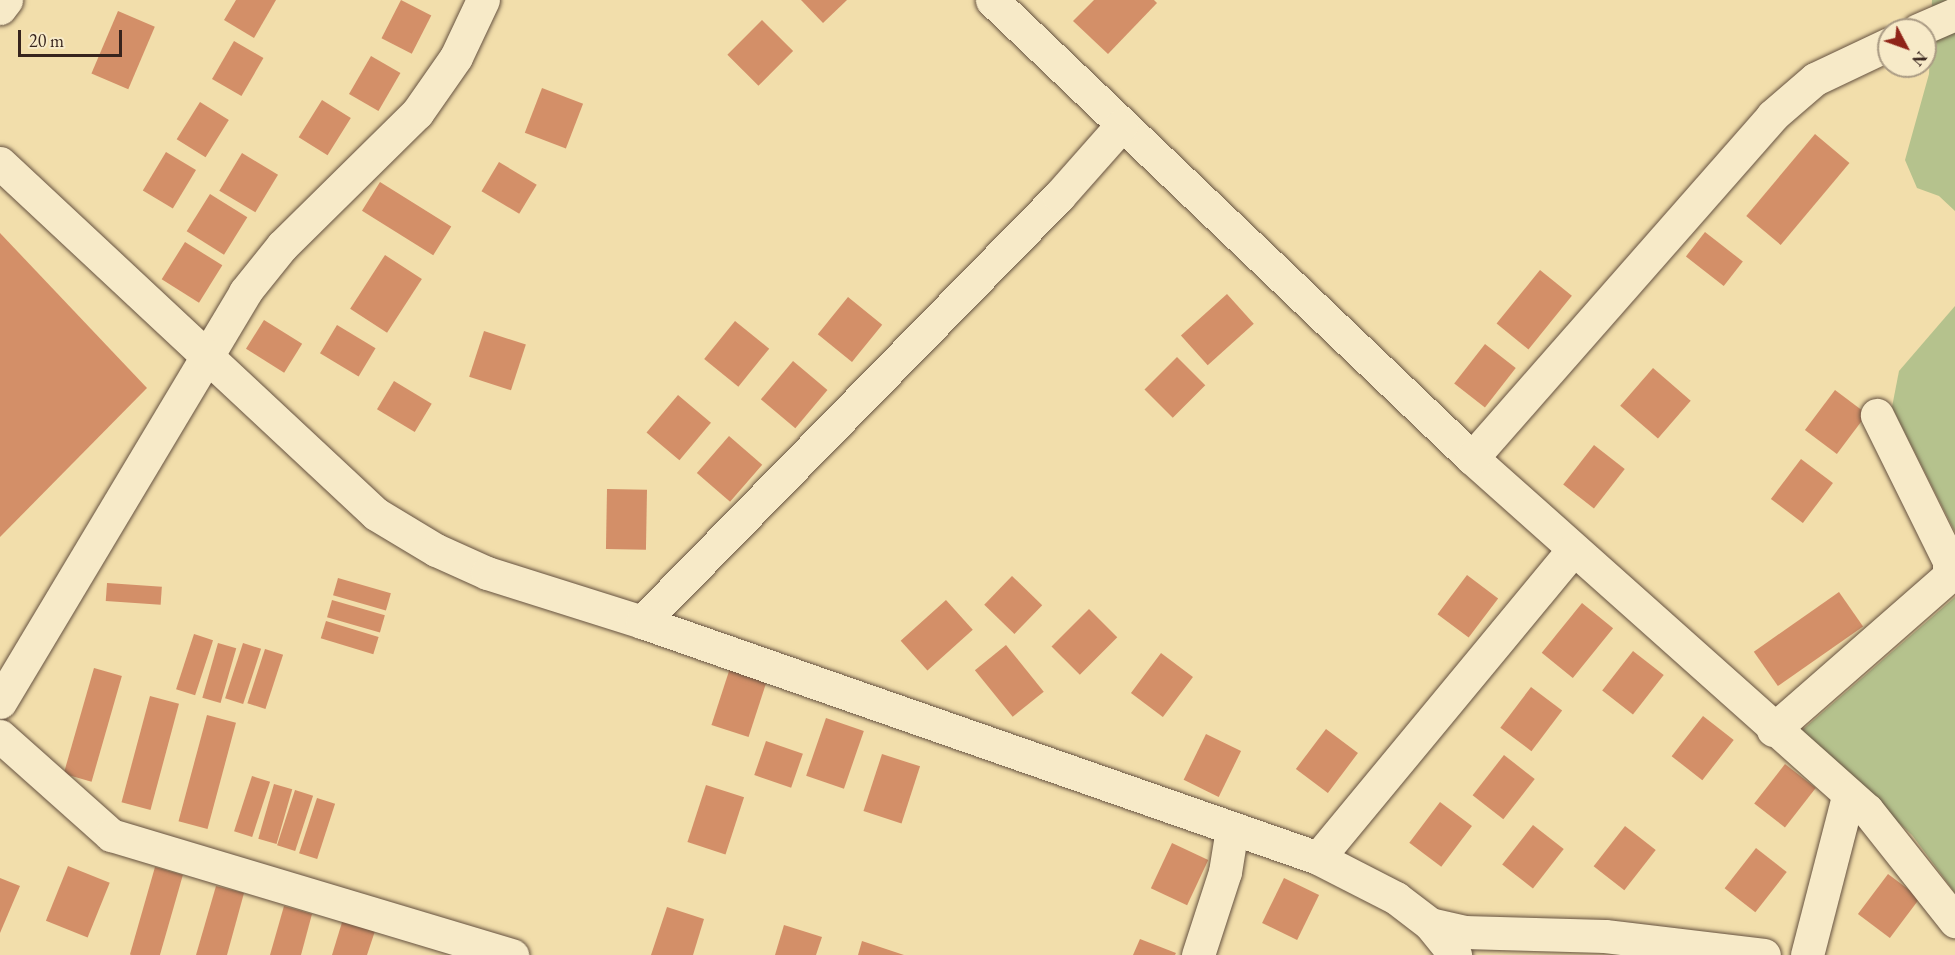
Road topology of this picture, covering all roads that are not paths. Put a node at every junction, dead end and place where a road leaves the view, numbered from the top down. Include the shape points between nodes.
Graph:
1 (6, 0) edge
2 (483, 0) edge
3 (992, 0) edge
4 (0, 8) edge
5 (1955, 14) edge
6 (1937, 22) edge
7 (1877, 50) edge
8 (1121, 126) junction
9 (0, 163) edge
10 (206, 358) junction
11 (1877, 416) dead end
12 (1472, 458) junction
13 (1573, 550) junction
14 (642, 622) junction
15 (0, 702) edge
16 (1773, 730) junction
17 (0, 736) edge
18 (1848, 797) junction
19 (1232, 829) junction
20 (1318, 858) junction
21 (1955, 921) edge
22 (1430, 924) junction
23 (512, 955) edge
24 (1198, 955) edge
25 (1455, 955) edge
26 (1764, 955) edge
27 (1807, 955) edge

1 - 4 street
2 - 10 street via 456,57 417,113 282,246 245,292
3 - 8 street
5 - 6 street
7 - 12 street via 1815,79 1772,116
8 - 12 street
8 - 14 street via 1059,196
9 - 10 street
10 - 14 street via 376,514 436,550 487,573
10 - 15 street
11 - 16 street via 1949,561 1949,576
12 - 13 street
13 - 16 street
13 - 20 street
14 - 19 street
16 - 18 street
17 - 23 street via 111,835
18 - 21 street via 1889,835
18 - 27 street
19 - 20 street
19 - 24 street via 1226,872
20 - 22 street via 1396,898
22 - 25 street
22 - 26 street via 1464,932 1605,936

